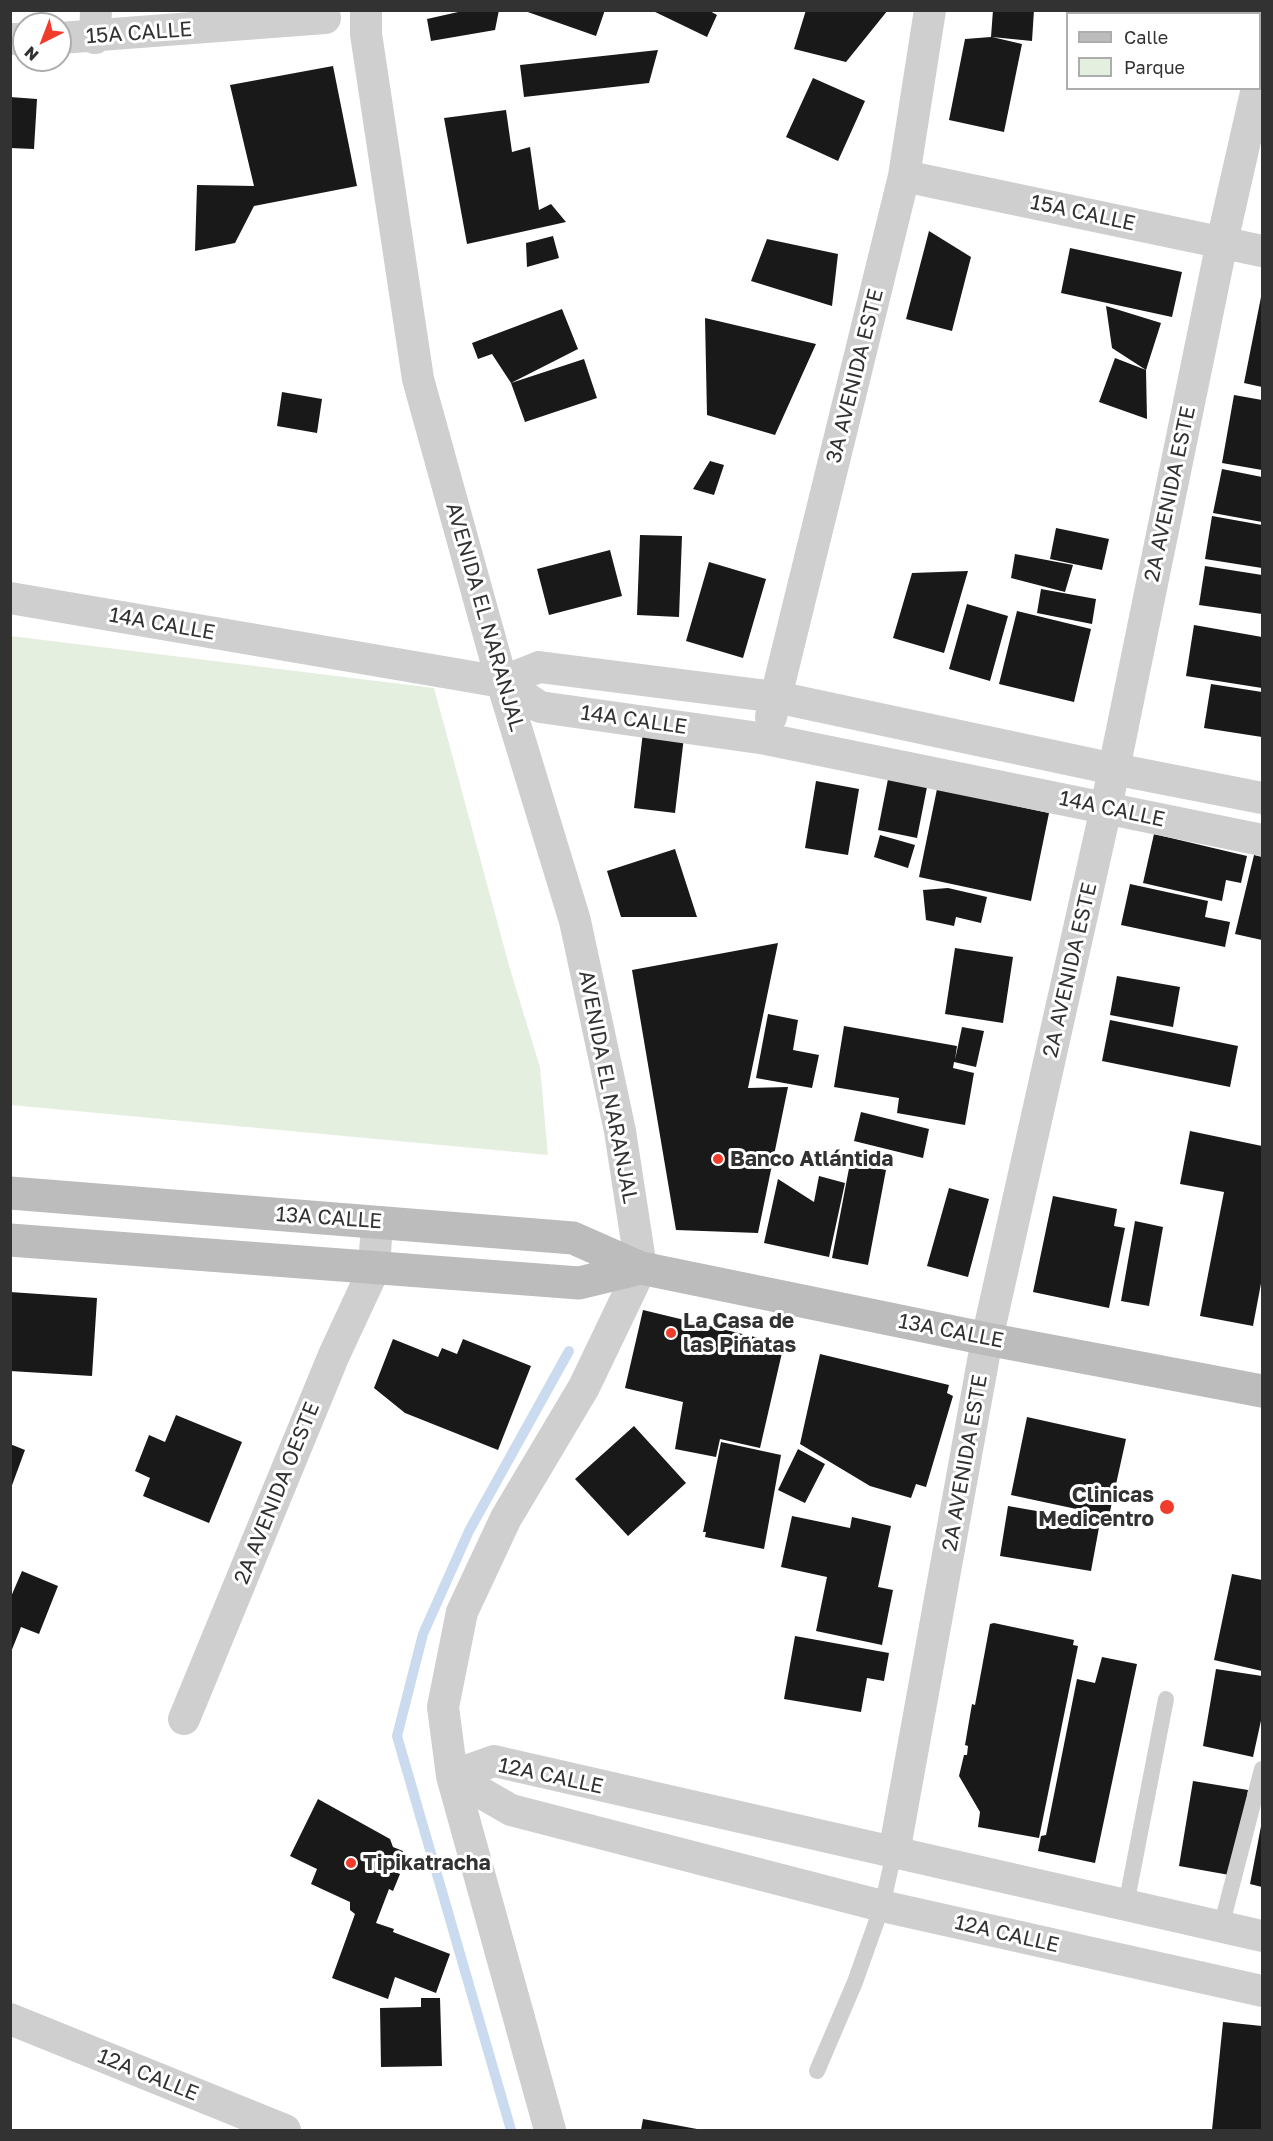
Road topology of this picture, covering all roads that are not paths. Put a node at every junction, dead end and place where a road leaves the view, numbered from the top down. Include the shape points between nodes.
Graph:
1 (366, 10) edge
2 (930, 10) edge
3 (325, 18) dead end
4 (96, 24) edge
5 (72, 33) edge
6 (1257, 90) edge
7 (904, 176) junction
8 (1222, 242) junction
9 (1263, 251) edge
10 (10, 598) edge
11 (502, 682) junction
12 (776, 697) junction
13 (766, 738) junction
14 (1114, 769) junction
15 (1263, 798) edge
16 (1106, 808) junction
17 (1263, 840) edge
18 (10, 1194) edge
19 (377, 1222) junction
20 (10, 1240) edge
21 (641, 1268) junction
22 (374, 1269) junction
23 (987, 1339) junction
24 (1263, 1391) edge
25 (1166, 1700) dead end
26 (184, 1719) dead end
27 (1263, 1769) edge
28 (452, 1776) junction
29 (894, 1853) junction
30 (1126, 1905) junction
31 (882, 1906) junction
32 (1221, 1927) junction
33 (1263, 1936) edge
34 (1263, 1991) edge
35 (10, 2019) edge
36 (817, 2071) dead end
37 (285, 2130) edge
38 (550, 2130) edge

1 - 11 street, AVENIDA EL NARANJAL via 366,34 418,379
2 - 7 street, 3A AVENIDA ESTE
3 - 4 street, 15A CALLE
4 - 5 street, 15A CALLE
6 - 8 street, 2A AVENIDA ESTE
7 - 8 street, 15A CALLE
7 - 12 street, 3A AVENIDA ESTE
8 - 9 street, 15A CALLE
8 - 14 street, 2A AVENIDA ESTE
10 - 11 street, 14A CALLE
11 - 12 street via 539,667
11 - 13 street, 14A CALLE via 540,707
11 - 21 street, AVENIDA EL NARANJAL via 575,921 620,1131
12 - 13 street, 3A AVENIDA ESTE
12 - 14 street
13 - 16 street, 14A CALLE
14 - 15 street
14 - 16 street, 2A AVENIDA ESTE
16 - 17 street, 14A CALLE
16 - 23 street, 2A AVENIDA ESTE
18 - 19 street, 13A CALLE
19 - 21 street, 13A CALLE via 573,1238
19 - 22 street
20 - 22 street, 13A CALLE
21 - 22 street, 13A CALLE via 579,1283
21 - 23 street, 13A CALLE
21 - 28 street via 584,1387 506,1518 462,1612 443,1707
22 - 26 street, 2A AVENIDA OESTE via 334,1355
23 - 24 street, 13A CALLE
23 - 29 street, 2A AVENIDA ESTE
25 - 30 lane
27 - 32 lane
28 - 29 street, 12A CALLE via 495,1761
28 - 31 street, 12A CALLE via 511,1810
28 - 38 street
29 - 30 street, 12A CALLE
29 - 31 lane
30 - 32 street, 12A CALLE
31 - 34 street, 12A CALLE
31 - 36 lane
32 - 33 street, 12A CALLE
35 - 37 street, 12A CALLE

